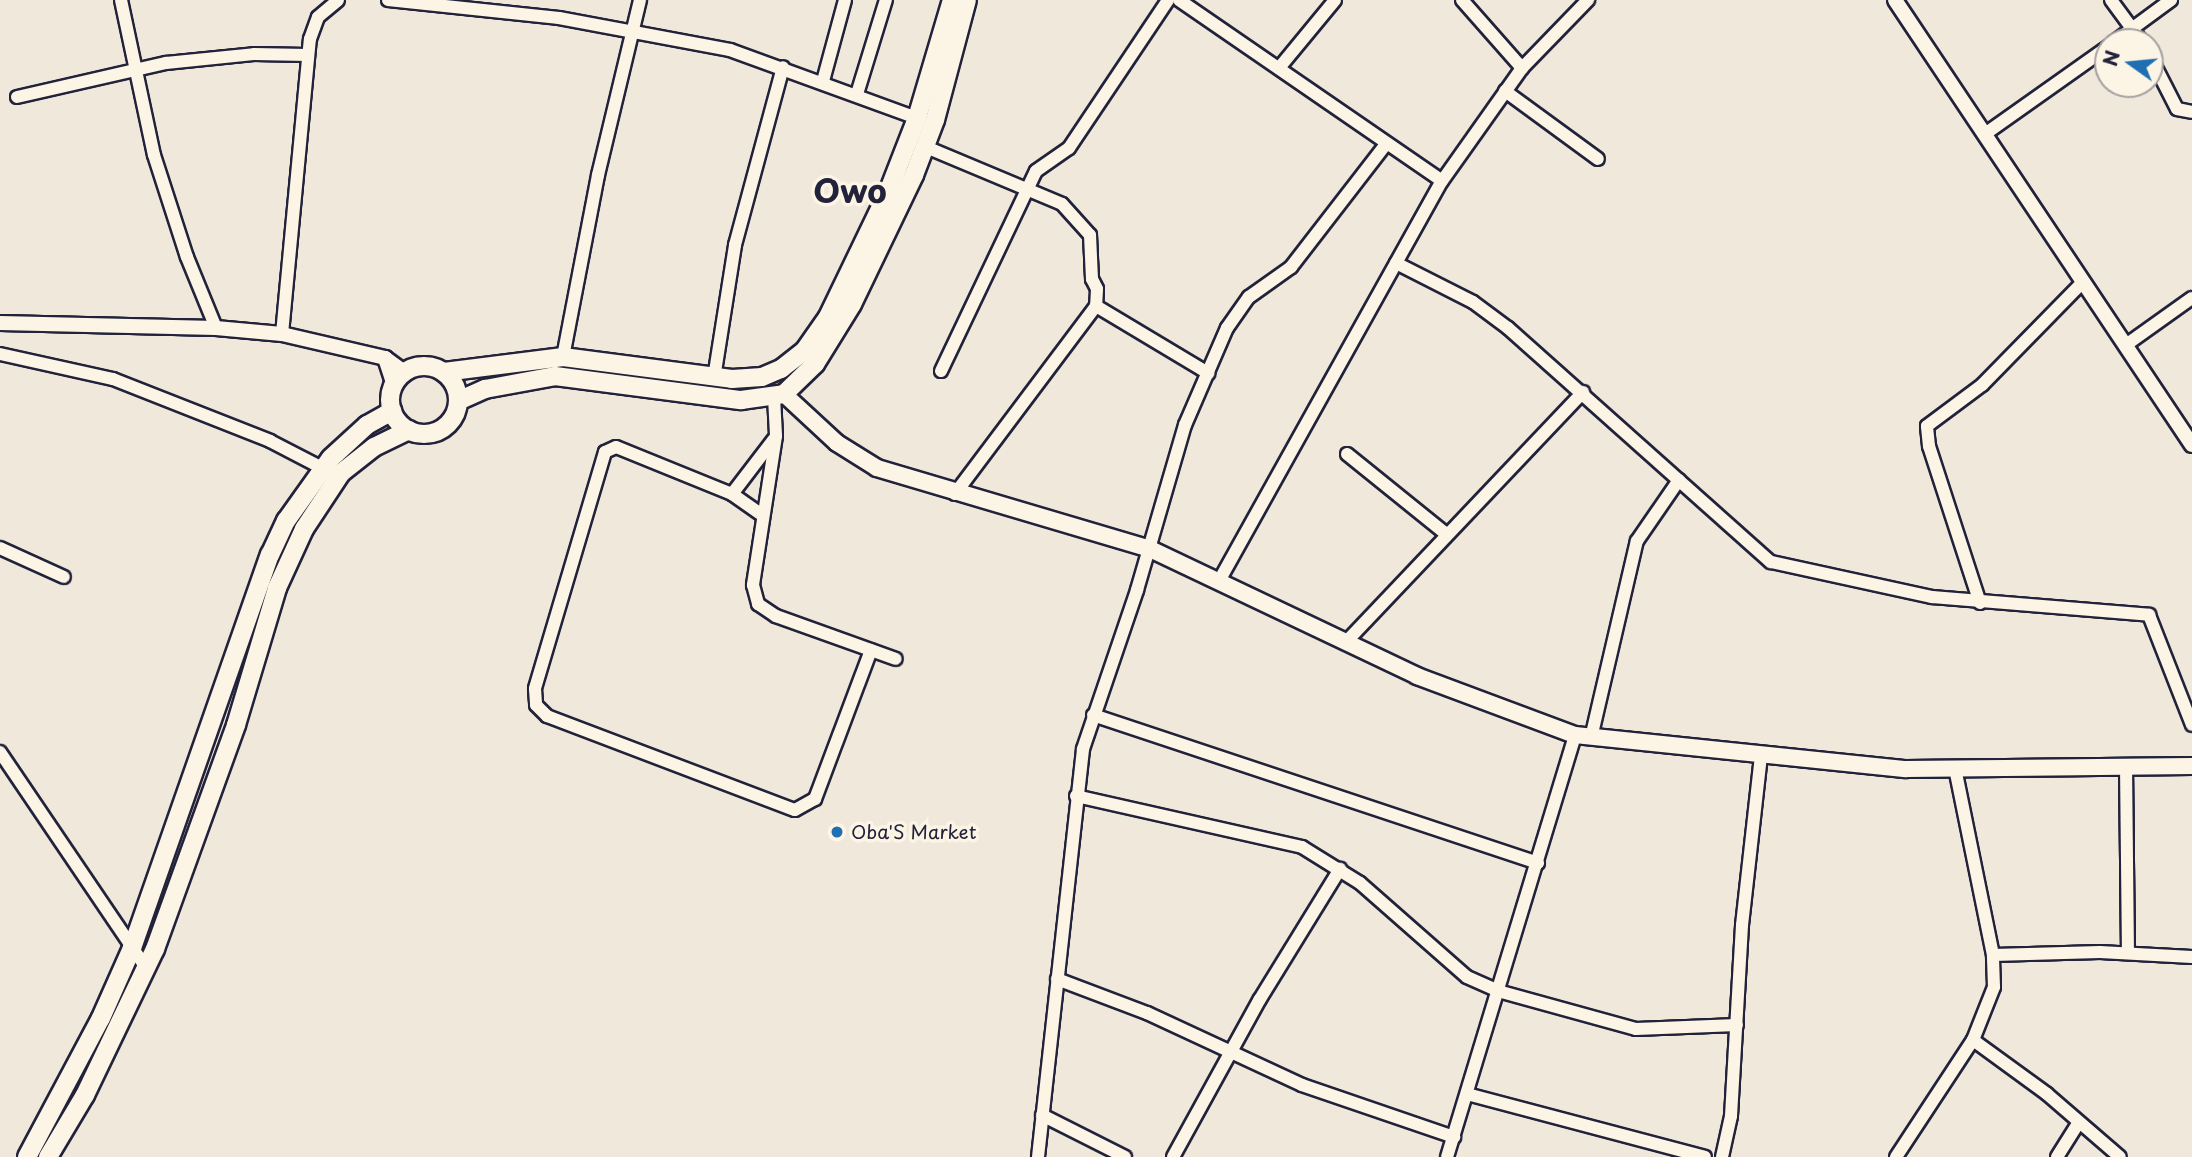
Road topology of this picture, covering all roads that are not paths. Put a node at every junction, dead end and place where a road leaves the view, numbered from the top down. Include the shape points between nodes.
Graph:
1 (121, 0) edge
2 (338, 0) edge
3 (388, 0) edge
4 (640, 0) edge
5 (845, 0) edge
6 (886, 0) edge
7 (952, 0) edge
8 (967, 0) edge
9 (1168, 0) edge
10 (1180, 0) edge
11 (1335, 0) edge
12 (1462, 0) edge
13 (1588, 0) edge
14 (1895, 0) edge
15 (2111, 0) edge
16 (2171, 0) edge
17 (2133, 27) joint
18 (633, 30) junction
19 (308, 55) junction
20 (2094, 57) edge
21 (783, 67) junction
22 (1279, 68) junction
23 (1522, 68) junction
24 (136, 70) junction
25 (823, 81) junction
26 (2164, 83) edge
27 (1505, 91) junction
28 (857, 94) junction
29 (16, 97) dead end
30 (2192, 111) edge
31 (917, 118) junction
32 (1985, 134) junction
33 (1386, 144) junction
34 (926, 147) junction
35 (1598, 159) dead end
36 (905, 173) junction
37 (1442, 181) junction
38 (1028, 187) junction
39 (1395, 263) junction
40 (2083, 282) junction
41 (2192, 298) edge
42 (1096, 306) junction
43 (0, 323) edge
44 (216, 328) junction
45 (282, 334) junction
46 (2126, 345) junction
47 (0, 354) edge
48 (562, 357) junction
49 (941, 371) dead end
50 (444, 372) junction
51 (1208, 373) junction
52 (714, 377) junction
53 (399, 379) junction
54 (1583, 392) junction
55 (779, 396) junction
56 (458, 401) junction
57 (393, 411) junction
58 (409, 430) junction
59 (776, 436) junction
60 (2192, 445) edge
61 (1347, 454) dead end
62 (322, 468) junction
63 (1679, 480) junction
64 (732, 494) junction
65 (955, 495) junction
66 (762, 515) junction
67 (1446, 534) junction
68 (0, 548) edge
69 (1150, 549) junction
70 (64, 577) dead end
71 (1219, 581) junction
72 (1980, 603) junction
73 (1345, 643) junction
74 (871, 650) junction
75 (896, 659) dead end
76 (1093, 715) junction
77 (2192, 725) edge
78 (1583, 736) junction
79 (0, 752) edge
80 (1761, 755) junction
81 (2126, 765) junction
82 (2192, 766) edge
83 (1955, 769) junction
84 (1076, 796) junction
85 (1538, 863) junction
86 (1340, 869) junction
87 (132, 948) junction
88 (2128, 953) junction
89 (1993, 955) junction
90 (2192, 957) edge
91 (146, 968) junction
92 (1056, 979) junction
93 (1498, 991) junction
94 (1737, 1025) junction
95 (1973, 1040) junction
96 (1231, 1050) junction
97 (1467, 1094) junction
98 (1042, 1115) junction
99 (2079, 1122) junction
100 (1454, 1137) junction
101 (27, 1157) edge
102 (48, 1157) edge
103 (1038, 1157) edge
104 (1125, 1157) edge
105 (1173, 1157) edge
106 (1447, 1157) edge
107 (1705, 1157) edge
108 (1722, 1157) edge
109 (1896, 1157) edge
110 (2057, 1157) edge
111 (2120, 1157) edge

1 - 24 street
2 - 19 street via 318,17
3 - 18 street
4 - 18 street
5 - 25 street
6 - 28 street
7 - 31 main road
8 - 34 main road
9 - 38 street via 1075,141 1044,161
10 - 22 street
11 - 22 street
12 - 23 street
13 - 23 street
14 - 32 street
15 - 17 street
16 - 17 street
18 - 21 street via 730,50
18 - 48 street
19 - 24 street via 254,54
19 - 45 street
20 - 32 street
21 - 25 street
21 - 52 street via 735,245
22 - 33 street
23 - 27 street
24 - 29 street
24 - 44 street via 154,155
25 - 28 street
26 - 30 street via 2177,109
27 - 35 street
27 - 37 street
28 - 31 street
31 - 36 main road
32 - 40 street
33 - 37 street
33 - 51 street via 1291,267 1250,297 1227,328
34 - 36 main road
34 - 38 street
36 - 52 main road via 828,317 805,350 762,377
36 - 55 main road via 852,304 816,364
37 - 39 street
38 - 42 street via 1062,204 1086,226 1093,245
38 - 49 street
39 - 54 street via 1473,302
39 - 71 street
40 - 46 street
40 - 72 street via 1982,385 1927,426 1929,446
41 - 46 street
42 - 51 street
42 - 65 street
43 - 44 street
44 - 45 street
45 - 53 street via 385,358
46 - 60 street
47 - 62 street via 113,379 270,441
48 - 50 main road
48 - 52 main road
50 - 53 main road via 420,366
50 - 56 main road via 455,384
51 - 69 street via 1174,458
53 - 57 main road
54 - 63 street
54 - 67 street
55 - 56 main road via 741,400 555,376 485,388
55 - 59 street
55 - 65 main road via 858,458 900,478
56 - 58 main road via 453,417 441,429 425,434
57 - 58 main road
57 - 62 main road via 351,438
58 - 91 main road via 374,447 341,474 304,529 277,588 236,725
59 - 64 street
59 - 66 street
61 - 67 street
62 - 87 main road via 286,521 270,555
63 - 72 street via 1771,562 1886,589
63 - 78 street via 1637,541
64 - 66 street
64 - 74 street via 616,447 605,452 535,689 536,705 547,716 795,810 815,799
65 - 69 main road
66 - 74 street via 753,585 758,604 776,616
67 - 73 street
68 - 70 street
69 - 71 main road
69 - 76 street
71 - 73 main road
72 - 77 street via 2149,615
73 - 78 main road via 1483,703
74 - 75 street
76 - 84 street
76 - 85 street
78 - 80 main road
78 - 85 street
79 - 87 street
80 - 83 main road
80 - 94 street
81 - 82 main road
81 - 83 main road
81 - 88 street
83 - 89 street
84 - 86 street via 1302,847
84 - 92 street
85 - 93 street
86 - 93 street via 1466,977
86 - 96 street
87 - 91 street
87 - 101 main road via 101,1018
88 - 89 street
88 - 90 street
89 - 95 street via 1994,987
91 - 102 main road via 85,1095
92 - 96 street
92 - 98 street
93 - 94 street via 1636,1029
93 - 97 street
94 - 108 street via 1731,1116
95 - 99 street
95 - 109 street
96 - 100 street via 1302,1085
96 - 105 street
97 - 100 street
97 - 107 street
98 - 103 street
98 - 104 street
99 - 110 street
99 - 111 street
100 - 106 street

